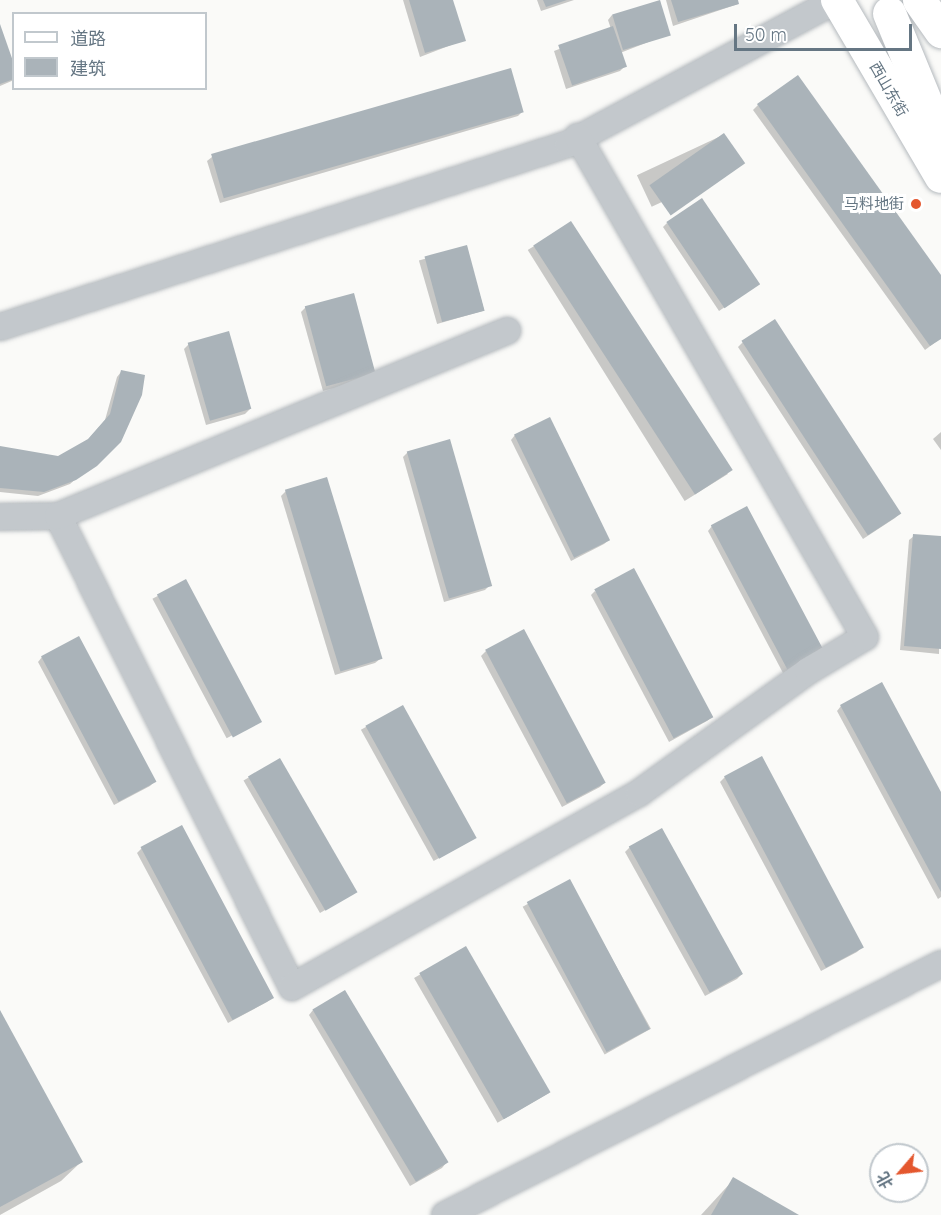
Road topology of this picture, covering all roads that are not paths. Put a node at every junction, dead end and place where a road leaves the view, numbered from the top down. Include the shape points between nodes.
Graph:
1 (837, 0) edge
2 (919, 0) edge
3 (884, 6) edge
4 (941, 31) edge
5 (941, 90) edge
6 (579, 137) junction
7 (941, 139) edge
8 (941, 177) edge
9 (0, 327) edge
10 (507, 331) dead end
11 (58, 516) junction
12 (0, 517) edge
13 (941, 964) edge
14 (445, 1215) edge

1 - 6 street
1 - 8 main road, 西山东街
2 - 4 highway
3 - 5 highway
3 - 7 highway
6 - 9 street
6 - 11 street via 865,637 808,670 639,794 292,987
10 - 11 street
11 - 12 street
13 - 14 street

